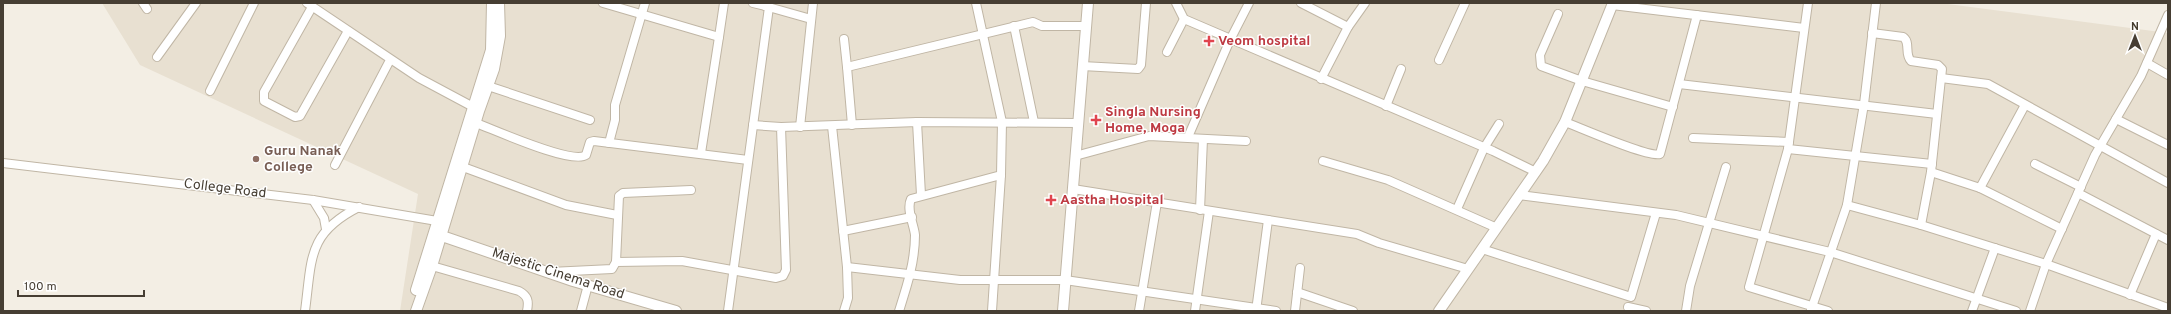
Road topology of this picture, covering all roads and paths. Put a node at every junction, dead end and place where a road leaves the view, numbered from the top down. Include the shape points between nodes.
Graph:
1 (196, 3) edge
2 (254, 3) edge
3 (492, 3) edge
4 (499, 3) edge
5 (603, 3) edge
6 (645, 3) edge
7 (724, 3) edge
8 (753, 3) edge
9 (813, 3) edge
10 (976, 3) edge
11 (1088, 3) edge
12 (1146, 3) edge
13 (1176, 3) edge
14 (1249, 3) edge
15 (1301, 3) edge
16 (1365, 3) edge
17 (1465, 3) edge
18 (1808, 3) edge
19 (1876, 3) edge
20 (1612, 4) edge
21 (310, 5) edge
22 (766, 5) edge
23 (641, 14) junction
24 (1558, 14) dead end
25 (1697, 15) junction
26 (2168, 15) edge
27 (810, 19) junction
28 (1184, 19) junction
29 (1014, 26) junction
30 (1085, 26) junction
31 (1348, 27) junction
32 (1804, 28) junction
33 (348, 31) junction
34 (982, 33) junction
35 (1872, 33) junction
36 (719, 37) junction
37 (844, 39) dead end
38 (1230, 40) junction
39 (1167, 52) dead end
40 (157, 57) dead end
41 (390, 60) junction
42 (1439, 60) dead end
43 (2147, 63) junction
44 (1082, 66) junction
45 (847, 67) junction
46 (1401, 69) dead end
47 (2168, 75) edge
48 (1941, 78) junction
49 (1321, 79) junction
50 (1582, 81) junction
51 (1679, 84) junction
52 (488, 86) junction
53 (210, 91) dead end
54 (1796, 96) junction
55 (1864, 104) junction
56 (2025, 105) junction
57 (1386, 106) junction
58 (1673, 107) junction
59 (476, 109) junction
60 (1937, 114) junction
61 (2116, 119) junction
62 (590, 120) dead end
63 (917, 122) junction
64 (1002, 122) junction
65 (1034, 122) junction
66 (1565, 122) junction
67 (476, 123) junction
68 (1078, 123) junction
69 (1499, 124) dead end
70 (753, 125) junction
71 (852, 125) junction
72 (832, 126) junction
73 (781, 127) junction
74 (800, 127) junction
75 (1188, 137) junction
76 (1693, 138) dead end
77 (1203, 139) junction
78 (1246, 141) dead end
79 (609, 143) junction
80 (1788, 145) junction
81 (2168, 145) edge
82 (2100, 147) junction
83 (1484, 148) junction
84 (700, 153) junction
85 (1856, 155) junction
86 (1075, 156) junction
87 (748, 160) junction
88 (1323, 161) dead end
89 (3, 163) edge
90 (2035, 164) dead end
91 (336, 165) dead end
92 (462, 167) junction
93 (1726, 167) dead end
94 (1931, 168) junction
95 (1536, 172) junction
96 (1001, 175) junction
97 (2167, 181) edge
98 (1980, 188) junction
99 (1073, 189) junction
100 (691, 190) dead end
101 (2079, 190) junction
102 (922, 195) junction
103 (1519, 195) junction
104 (313, 200) junction
105 (1157, 202) junction
106 (1847, 205) junction
107 (359, 207) junction
108 (1457, 209) junction
109 (1200, 210) junction
110 (1209, 211) junction
111 (1656, 213) junction
112 (617, 215) junction
113 (912, 217) junction
114 (1268, 220) junction
115 (442, 221) junction
116 (1710, 223) junction
117 (1921, 225) junction
118 (1497, 228) junction
119 (326, 229) junction
120 (2062, 229) junction
121 (843, 231) junction
122 (2156, 234) junction
123 (442, 236) junction
124 (1765, 236) junction
125 (2168, 240) edge
126 (1995, 248) junction
127 (1482, 249) junction
128 (1830, 252) junction
129 (616, 262) junction
130 (2046, 264) junction
131 (432, 266) junction
132 (847, 267) junction
133 (1300, 268) dead end
134 (1468, 269) junction
135 (733, 271) junction
136 (547, 272) junction
137 (910, 276) junction
138 (1066, 280) junction
139 (993, 281) junction
140 (588, 285) junction
141 (1142, 291) junction
142 (1298, 292) junction
143 (2130, 295) junction
144 (1631, 297) junction
145 (1976, 298) junction
146 (1197, 299) junction
147 (2168, 308) edge
148 (1628, 309) edge
149 (1812, 309) edge
150 (1256, 310) edge
151 (305, 311) edge
152 (409, 311) edge
153 (416, 311) edge
154 (527, 311) edge
155 (581, 311) edge
156 (676, 311) edge
157 (728, 311) edge
158 (844, 311) edge
159 (899, 311) edge
160 (992, 311) edge
161 (1063, 311) edge
162 (1139, 311) edge
163 (1195, 311) edge
164 (1276, 311) edge
165 (1295, 311) edge
166 (1353, 311) edge
167 (1439, 311) edge
168 (1646, 311) edge
169 (1686, 311) edge
170 (1828, 311) edge
171 (1972, 311) edge
172 (2016, 311) edge
173 (2030, 311) edge

1 - 40 street
2 - 53 street
3 - 59 street via 491,50
4 - 52 street via 500,36
5 - 23 street
6 - 23 street
7 - 36 street
8 - 22 street
9 - 27 street
10 - 34 street
11 - 30 street
12 - 44 street via 1141,65 1138,69
13 - 28 street
14 - 38 street
15 - 31 street
16 - 31 street
17 - 42 street
18 - 32 street
19 - 35 street
20 - 25 street
20 - 50 street
21 - 33 street
21 - 33 street via 264,92 264,101 295,117 300,116
22 - 27 street
22 - 70 street
23 - 36 street
23 - 79 street via 615,106 615,120
24 - 50 street via 1540,55 1541,66
25 - 32 street
25 - 51 street
26 - 43 street
27 - 74 street
28 - 38 street
28 - 39 street
29 - 30 street via 1033,22 1042,26
29 - 34 street
29 - 65 street
30 - 44 street
31 - 49 street
32 - 54 street
33 - 41 street
34 - 45 street
34 - 64 street
35 - 48 street via 1906,38 1908,59 1938,65 1942,69
35 - 55 street
36 - 84 street
37 - 45 street
38 - 49 street
38 - 75 street
41 - 59 street
41 - 91 street
43 - 47 street
43 - 61 street
44 - 68 street
45 - 71 street
46 - 57 street
48 - 56 street via 1988,84
48 - 60 street
49 - 57 street
50 - 58 street
50 - 66 street
51 - 54 street
51 - 58 street
52 - 59 street
52 - 62 street
54 - 55 street
54 - 80 street
55 - 60 street
55 - 85 street
56 - 82 street
56 - 98 street
57 - 83 street
58 - 66 street via 1662,153 1659,155
59 - 67 street
59 - 115 street
60 - 94 street
61 - 81 street
61 - 82 street
63 - 64 street
63 - 71 street
63 - 102 street
64 - 65 street
64 - 96 street
65 - 68 street
66 - 95 street
67 - 79 street via 548,151 576,158 586,155 590,142
67 - 92 street
68 - 86 street
69 - 83 street
70 - 73 street
70 - 87 street
71 - 72 street
72 - 74 street
72 - 121 street
73 - 74 street
73 - 135 street via 786,273 776,278
75 - 77 street
75 - 86 street via 1149,136
76 - 80 street
77 - 78 street
77 - 109 street
79 - 84 street
80 - 85 street
80 - 124 street
82 - 97 street
82 - 101 street
83 - 95 street
83 - 108 street
84 - 87 street
85 - 94 street
85 - 106 street
86 - 99 street
87 - 135 street
88 - 108 street via 1388,180
89 - 104 street, College Road
90 - 101 street
92 - 112 street via 566,205
92 - 115 street
93 - 116 street
94 - 98 street
94 - 117 street
95 - 103 street
96 - 102 street
96 - 139 street
98 - 120 street
99 - 105 street
99 - 138 street
100 - 112 street via 623,192 619,196
101 - 120 street
101 - 122 street
102 - 113 street via 909,201
103 - 111 street
103 - 118 street
104 - 107 street, College Road
104 - 119 street via 324,218
105 - 109 street
105 - 141 street
106 - 117 street
106 - 128 street
107 - 115 street, College Road
107 - 119 street via 341,216
108 - 118 street
109 - 110 street
110 - 114 street
110 - 146 street
111 - 116 street
111 - 144 street
112 - 129 street
113 - 121 street
113 - 137 street via 915,236
114 - 134 street via 1357,234
114 - 150 street
115 - 123 street
115 - 152 street
116 - 124 street
116 - 169 street via 1690,286
117 - 126 street
118 - 127 street
119 - 151 street via 314,252
120 - 130 street
121 - 132 street
122 - 125 street
122 - 143 street
123 - 131 street
123 - 136 street, Majestic Cinema Road
124 - 128 street
124 - 149 street via 1749,287
126 - 130 street
126 - 145 street
127 - 134 street
127 - 144 street
128 - 145 street
128 - 149 street
129 - 135 street via 682,261
129 - 136 street via 609,270
130 - 143 street
130 - 173 street
131 - 153 street
131 - 154 street via 519,291 528,299
132 - 137 street
132 - 158 street via 848,298
133 - 142 street
134 - 167 street
135 - 157 street
136 - 140 street, Majestic Cinema Road
137 - 139 street
137 - 159 street
138 - 139 street
138 - 141 street
138 - 161 street
139 - 160 street
140 - 155 street
140 - 156 street, Majestic Cinema Road
141 - 146 street
141 - 162 street
142 - 165 street
142 - 166 street
143 - 147 street
144 - 148 street
145 - 171 street
145 - 172 street
146 - 150 street
146 - 163 street
148 - 168 street
149 - 170 street
150 - 164 street

